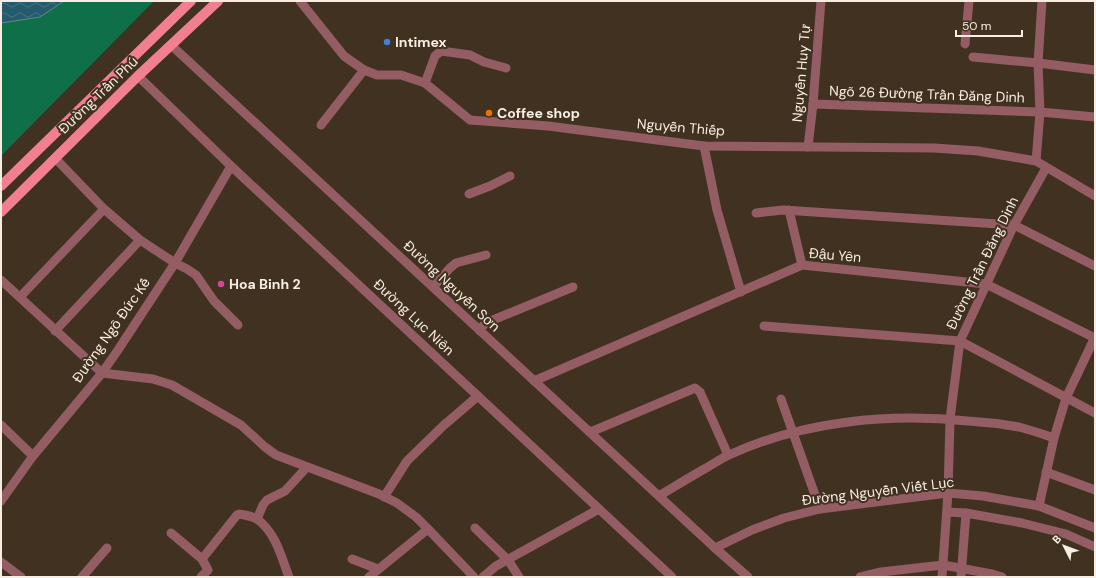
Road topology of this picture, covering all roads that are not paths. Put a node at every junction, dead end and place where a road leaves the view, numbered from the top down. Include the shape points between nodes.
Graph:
1 (192, 1) edge
2 (218, 1) edge
3 (300, 1) edge
4 (821, 1) edge
5 (969, 1) edge
6 (1042, 1) edge
7 (965, 44) dead end
8 (171, 45) junction
9 (973, 57) dead end
10 (1038, 63) junction
11 (126, 64) junction
12 (506, 68) dead end
13 (364, 70) junction
14 (1095, 70) edge
15 (138, 76) junction
16 (425, 83) junction
17 (813, 104) junction
18 (1040, 112) junction
19 (1095, 118) edge
20 (321, 125) dead end
21 (704, 146) junction
22 (808, 147) junction
23 (55, 158) junction
24 (1036, 162) junction
25 (231, 166) junction
26 (1046, 168) junction
27 (510, 176) dead end
28 (1, 186) edge
29 (469, 194) dead end
30 (1095, 196) edge
31 (104, 210) junction
32 (788, 210) junction
33 (1, 212) edge
34 (756, 213) dead end
35 (1014, 225) junction
36 (140, 240) junction
37 (486, 255) dead end
38 (175, 263) junction
39 (802, 265) junction
40 (1095, 266) edge
41 (1, 280) edge
42 (986, 284) junction
43 (433, 287) junction
44 (573, 287) dead end
45 (741, 292) junction
46 (20, 297) junction
47 (238, 325) dead end
48 (764, 326) dead end
49 (55, 331) junction
50 (480, 331) junction
51 (1095, 338) edge
52 (960, 341) junction
53 (102, 373) junction
54 (534, 381) junction
55 (478, 396) junction
56 (1066, 398) junction
57 (781, 399) dead end
58 (1095, 413) edge
59 (950, 419) junction
60 (1, 425) edge
61 (589, 431) junction
62 (793, 432) junction
63 (1054, 438) junction
64 (728, 455) junction
65 (33, 456) junction
66 (307, 467) junction
67 (1046, 472) junction
68 (1095, 490) edge
69 (948, 493) junction
70 (659, 496) junction
71 (384, 497) junction
72 (1, 502) edge
73 (1038, 506) junction
74 (599, 509) junction
75 (820, 509) junction
76 (947, 512) junction
77 (966, 514) junction
78 (257, 519) junction
79 (475, 528) dead end
80 (1095, 528) edge
81 (428, 529) junction
82 (171, 533) dead end
83 (1095, 547) edge
84 (107, 548) dead end
85 (715, 548) junction
86 (202, 559) junction
87 (352, 559) dead end
88 (508, 560) junction
89 (1, 562) edge
90 (943, 565) junction
91 (378, 569) junction
92 (961, 573) edge
93 (21, 577) edge
94 (82, 577) edge
95 (201, 577) edge
96 (289, 577) edge
97 (369, 577) edge
98 (474, 577) edge
99 (483, 577) edge
100 (519, 577) edge
101 (672, 577) edge
102 (748, 577) edge
103 (860, 577) edge
104 (942, 577) edge
105 (1002, 577) edge

1 - 11 main road, Đường Trần Phú
2 - 8 main road, Đường Trần Phú
3 - 13 street, Nguyễn Thiếp via 344,56
4 - 17 street, Nguyễn Huy Tự
5 - 7 street
6 - 10 street
8 - 15 main road, Đường Trần Phú
8 - 43 street, Đường Nguyễn Sơn
9 - 10 street
10 - 14 street
10 - 18 street
11 - 15 main road
11 - 28 main road, Đường Trần Phú
12 - 16 street via 470,55 440,51 435,56
13 - 16 street, Nguyễn Thiếp via 377,75 401,75
13 - 20 street
15 - 23 main road, Đường Trần Phú
15 - 25 street, Đường Lục Niên
16 - 21 street, Nguyễn Thiếp via 470,120 548,126
17 - 18 street, Ngõ 26 Đường Trần Đăng Dinh
17 - 22 street, Nguyễn Huy Tự
18 - 19 street, Ngõ 26 Đường Trần Đăng Dinh
18 - 24 street
21 - 22 street, Nguyễn Thiếp
21 - 45 street via 717,210
22 - 24 street, Nguyễn Thiếp via 934,148 978,151
23 - 31 street
23 - 33 main road, Đường Trần Phú
24 - 26 street, Nguyễn Thiếp
25 - 38 street, Đường Ngô Đức Kế
25 - 55 street, Đường Lục Niên
26 - 30 street, Nguyễn Thiếp
26 - 35 street, Đường Trần Đăng Dinh
27 - 29 street
31 - 36 street
31 - 46 street
32 - 34 street
32 - 35 street
32 - 39 street
35 - 40 street
35 - 42 street, Đường Trần Đăng Dinh
36 - 38 street
36 - 49 street
37 - 43 street via 456,263
38 - 47 street via 196,275 214,301
38 - 53 street, Đường Ngô Đức Kế
39 - 42 street, Đậu Yên
39 - 45 street, Đậu Yên
41 - 46 street
42 - 51 street, Đậu Yên
42 - 52 street, Đường Trần Đăng Dinh
43 - 50 street, Đường Nguyễn Sơn
44 - 50 street via 488,322
45 - 54 street, Đậu Yên
46 - 49 street
48 - 52 street
49 - 53 street
50 - 54 street, Đường Nguyễn Sơn
51 - 56 street
52 - 56 street
52 - 59 street, Đường Trần Đăng Dinh
53 - 65 street, Đường Ngô Đức Kế
53 - 66 street via 153,378 172,385 242,425 276,455
54 - 61 street, Đường Nguyễn Sơn
55 - 71 street via 407,461
55 - 74 street, Đường Lục Niên
56 - 58 street
56 - 63 street
57 - 62 street
59 - 62 street via 862,420
59 - 63 street via 1018,427
59 - 69 street, Đường Trần Đăng Dinh
60 - 65 street
61 - 64 street via 695,388 700,392
61 - 70 street, Đường Nguyễn Sơn
62 - 64 street
62 - 75 street
63 - 67 street
64 - 70 street
65 - 72 street, Đường Ngô Đức Kế
66 - 71 street
66 - 78 street via 285,490 266,500
67 - 68 street
67 - 73 street
69 - 73 street, Đường Nguyễn Viết Lục via 983,496
69 - 75 street, Đường Nguyễn Viết Lục
69 - 76 street, Đường Trần Đăng Dinh
70 - 85 street, Đường Nguyễn Sơn
71 - 81 street via 406,509
73 - 80 street, Đường Nguyễn Viết Lục
74 - 88 street
74 - 101 street, Đường Lục Niên
75 - 85 street, Đường Nguyễn Viết Lục via 784,518
76 - 77 street
76 - 90 street, Đường Trần Đăng Dinh
77 - 83 street via 1066,534
77 - 92 street
78 - 86 street via 236,515
78 - 96 street via 274,538
79 - 88 street
81 - 91 street
81 - 98 street
82 - 86 street
84 - 94 street
85 - 102 street, Đường Nguyễn Sơn
86 - 95 street via 208,570
87 - 91 street
88 - 99 street
88 - 100 street
89 - 93 street
90 - 92 street
90 - 103 street
90 - 104 street, Đường Trần Đăng Dinh
91 - 97 street
92 - 105 street via 992,574

